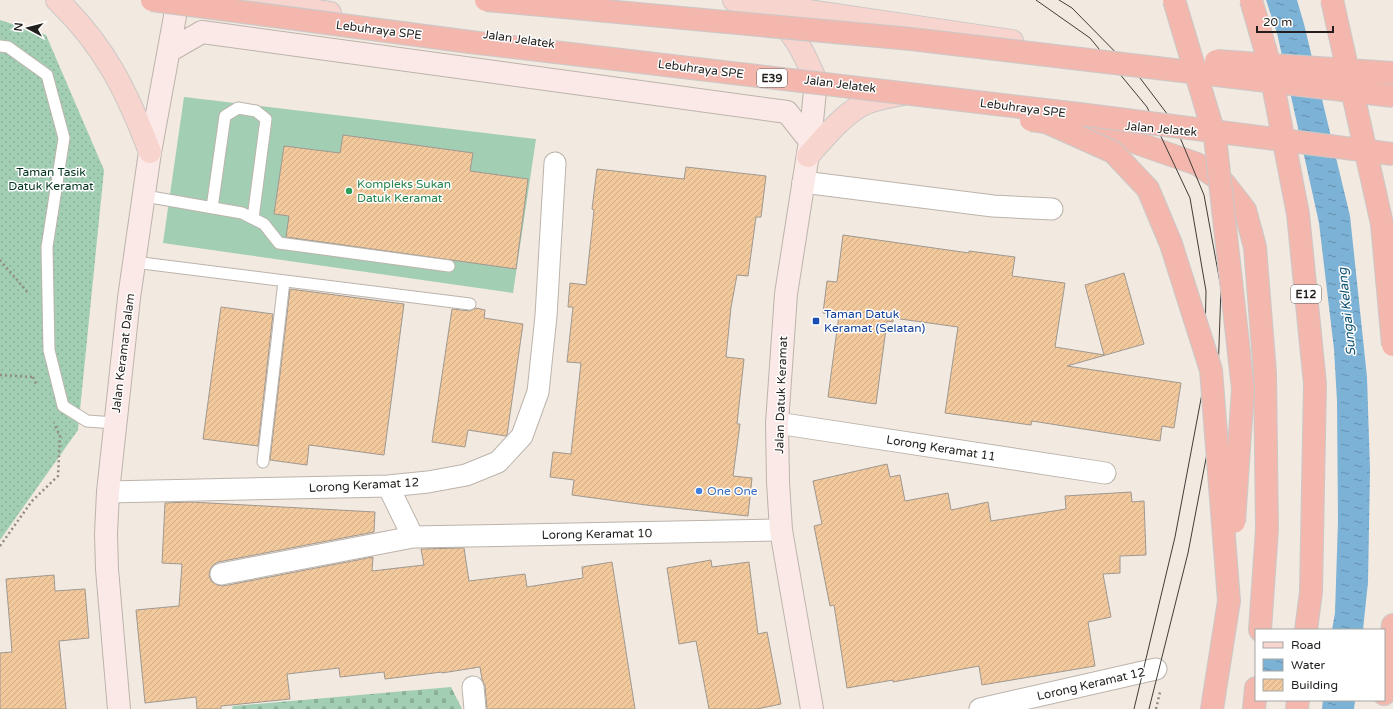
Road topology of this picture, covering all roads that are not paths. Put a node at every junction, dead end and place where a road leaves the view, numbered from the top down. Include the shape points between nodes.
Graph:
1 (57, 0) edge
2 (152, 0) edge
3 (178, 0) edge
4 (240, 0) edge
5 (486, 0) edge
6 (1174, 0) edge
7 (1251, 0) edge
8 (1332, 0) edge
9 (743, 1) edge
10 (911, 39) junction
11 (470, 42) junction
12 (0, 46) edge
13 (169, 51) junction
14 (1393, 73) edge
15 (816, 81) junction
16 (912, 92) junction
17 (1393, 96) edge
18 (1393, 99) edge
19 (1074, 121) junction
20 (809, 149) junction
21 (150, 152) junction
22 (1393, 154) edge
23 (1393, 160) edge
24 (555, 163) dead end
25 (804, 182) junction
26 (145, 196) junction
27 (212, 208) junction
28 (1052, 209) dead end
29 (253, 218) junction
30 (134, 262) junction
31 (449, 266) dead end
32 (284, 281) junction
33 (470, 304) dead end
34 (1393, 345) edge
35 (115, 423) junction
36 (777, 423) junction
37 (263, 462) dead end
38 (1105, 473) dead end
39 (388, 486) junction
40 (108, 492) junction
41 (781, 530) junction
42 (413, 537) junction
43 (220, 574) dead end
44 (1229, 601) junction
45 (1393, 625) edge
46 (1260, 629) edge
47 (1306, 629) edge
48 (1156, 669) dead end
49 (1385, 686) edge
50 (473, 687) dead end
51 (1255, 698) edge
52 (119, 709) edge
53 (475, 709) edge
54 (812, 709) edge
55 (980, 709) edge
56 (1212, 709) edge
57 (1254, 709) edge

1 - 21 main road via 99,47 120,81
2 - 11 highway, Lebuhraya SPE / E39, bridge
3 - 13 street, Jalan Keramat Dalam
4 - 15 main road, Jalan Jelatek
5 - 10 highway, bridge
6 - 44 highway, bridge via 1215,137 1243,389
7 - 47 highway, E12, bridge via 1268,60 1298,214 1315,384 1311,592
8 - 34 highway, bridge via 1382,224
9 - 15 main road via 783,24 802,49
9 - 18 main road, bridge via 1013,41 1201,75
10 - 14 highway, bridge
10 - 17 highway, bridge
11 - 22 highway, Lebuhraya SPE / E39, bridge
11 - 44 highway, bridge via 1046,122 1113,152 1148,188 1171,244 1211,370
12 - 35 lane via 8,47 47,74 64,138 47,247 49,350 63,406 87,421
13 - 20 street via 202,32 787,112
13 - 21 street, Jalan Keramat Dalam
15 - 16 main road, Jalan Jelatek
15 - 20 street, Jalan Datuk Keramat
16 - 19 main road, Jalan Jelatek
16 - 20 main road via 882,98 861,106
19 - 23 main road, Jalan Jelatek, bridge via 1200,132
19 - 46 highway via 1197,164 1224,183 1245,210 1255,247 1265,373 1267,521
20 - 25 street, Jalan Datuk Keramat
21 - 26 street, Jalan Keramat Dalam
24 - 39 street, Lorong Keramat 12 via 546,316 538,392 522,436 498,462 466,475
25 - 28 street via 993,206
25 - 36 street, Jalan Datuk Keramat via 786,294
26 - 27 lane
26 - 30 street, Jalan Keramat Dalam
27 - 29 lane via 242,213
27 - 29 lane via 225,116 238,108 256,111 266,119
29 - 31 lane via 264,224 279,244
30 - 32 lane
30 - 35 street, Jalan Keramat Dalam
32 - 33 lane
32 - 37 lane
35 - 40 street, Jalan Keramat Dalam
36 - 38 street, Lorong Keramat 11
36 - 41 street, Jalan Datuk Keramat
39 - 40 street, Lorong Keramat 12
39 - 42 street
40 - 52 street, Jalan Keramat Dalam via 107,569
41 - 42 street, Lorong Keramat 10
41 - 54 street, Jalan Datuk Keramat
42 - 43 street, Lorong Keramat 10
44 - 56 highway
45 - 49 highway
48 - 55 street, Lorong Keramat 12
50 - 53 street
51 - 57 highway

